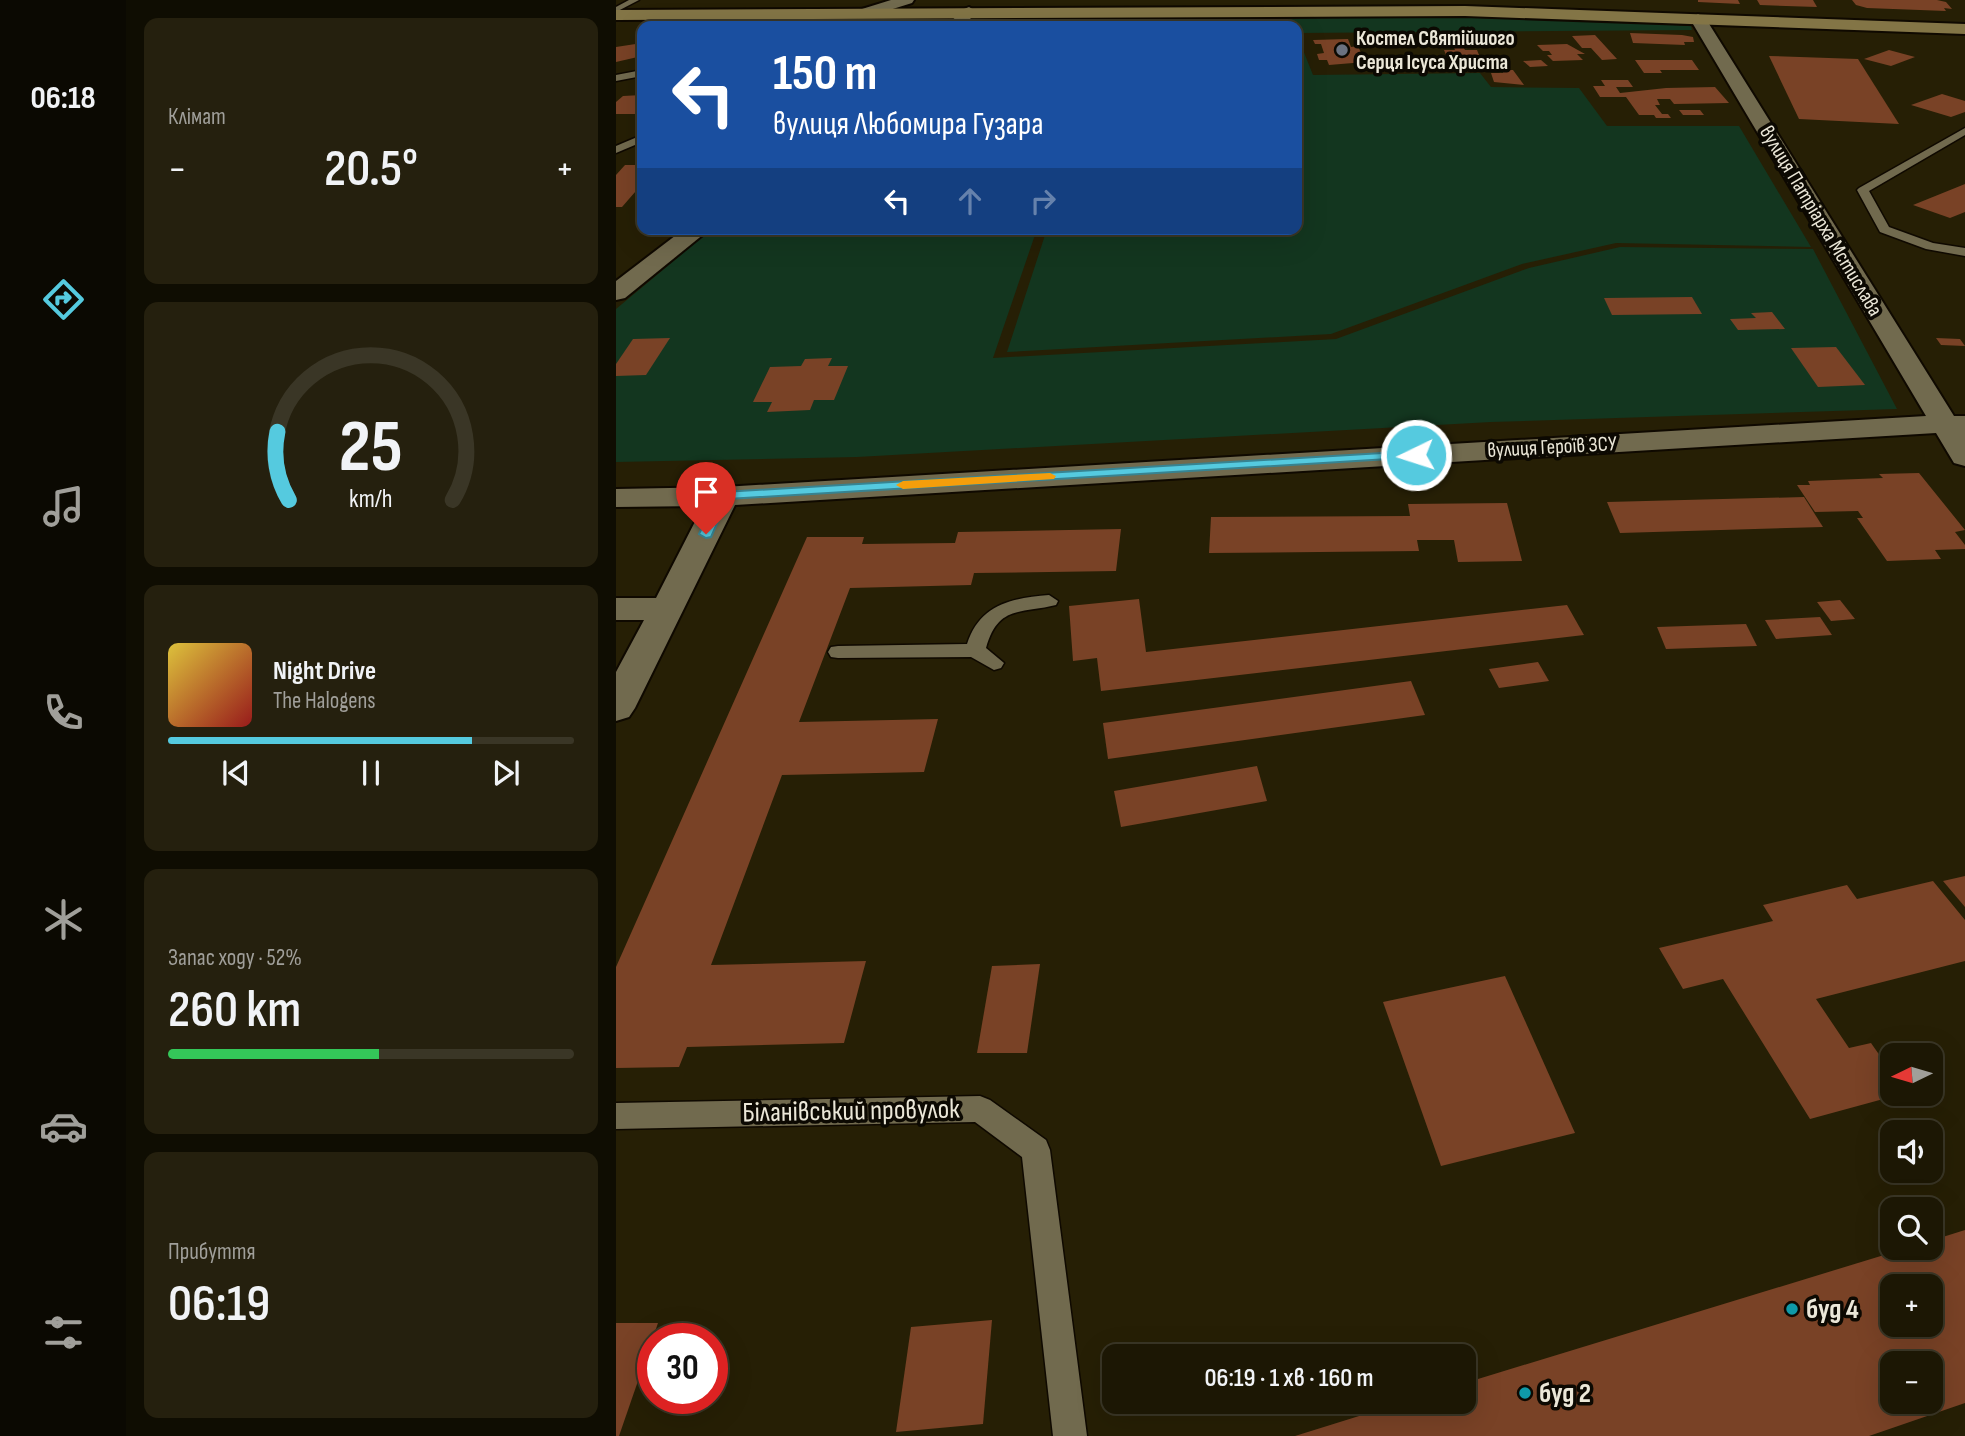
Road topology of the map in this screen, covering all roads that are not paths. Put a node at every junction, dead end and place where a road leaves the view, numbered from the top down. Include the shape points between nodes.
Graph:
1 (635, 0) edge
2 (907, 0) edge
3 (867, 12) junction
4 (969, 12) junction
5 (616, 13) edge
6 (1698, 19) junction
7 (959, 21) edge
8 (1965, 29) edge
9 (637, 74) edge
10 (616, 78) edge
11 (1965, 131) edge
12 (637, 140) edge
13 (616, 150) edge
14 (691, 235) edge
15 (1965, 252) edge
16 (616, 293) edge
17 (1954, 424) edge
18 (1965, 457) edge
19 (723, 496) junction
20 (616, 498) edge
21 (1049, 601) dead end
22 (666, 609) junction
23 (616, 610) edge
24 (975, 650) junction
25 (838, 652) dead end
26 (994, 663) dead end
27 (616, 708) edge
28 (616, 1116) edge
29 (1070, 1436) edge

1 - 5 lane
2 - 3 street
3 - 4 main road
3 - 5 main road
4 - 6 main road via 1465,11
4 - 7 street
6 - 8 main road
6 - 17 street, вулиця Патріарха Мстислава
9 - 10 lane
11 - 15 lane via 1863,190 1884,229 1930,246
12 - 13 lane
14 - 16 street
17 - 18 street, вулиця Патріарха Мстислава
17 - 19 street, вулиця Героїв ЗСУ
19 - 20 street, вулиця Героїв ЗСУ
19 - 22 street
21 - 24 lane via 996,613 983,625
22 - 23 street
22 - 27 street
24 - 25 lane
24 - 26 lane
28 - 29 lane, Біланівський провулок via 980,1108 1036,1150

